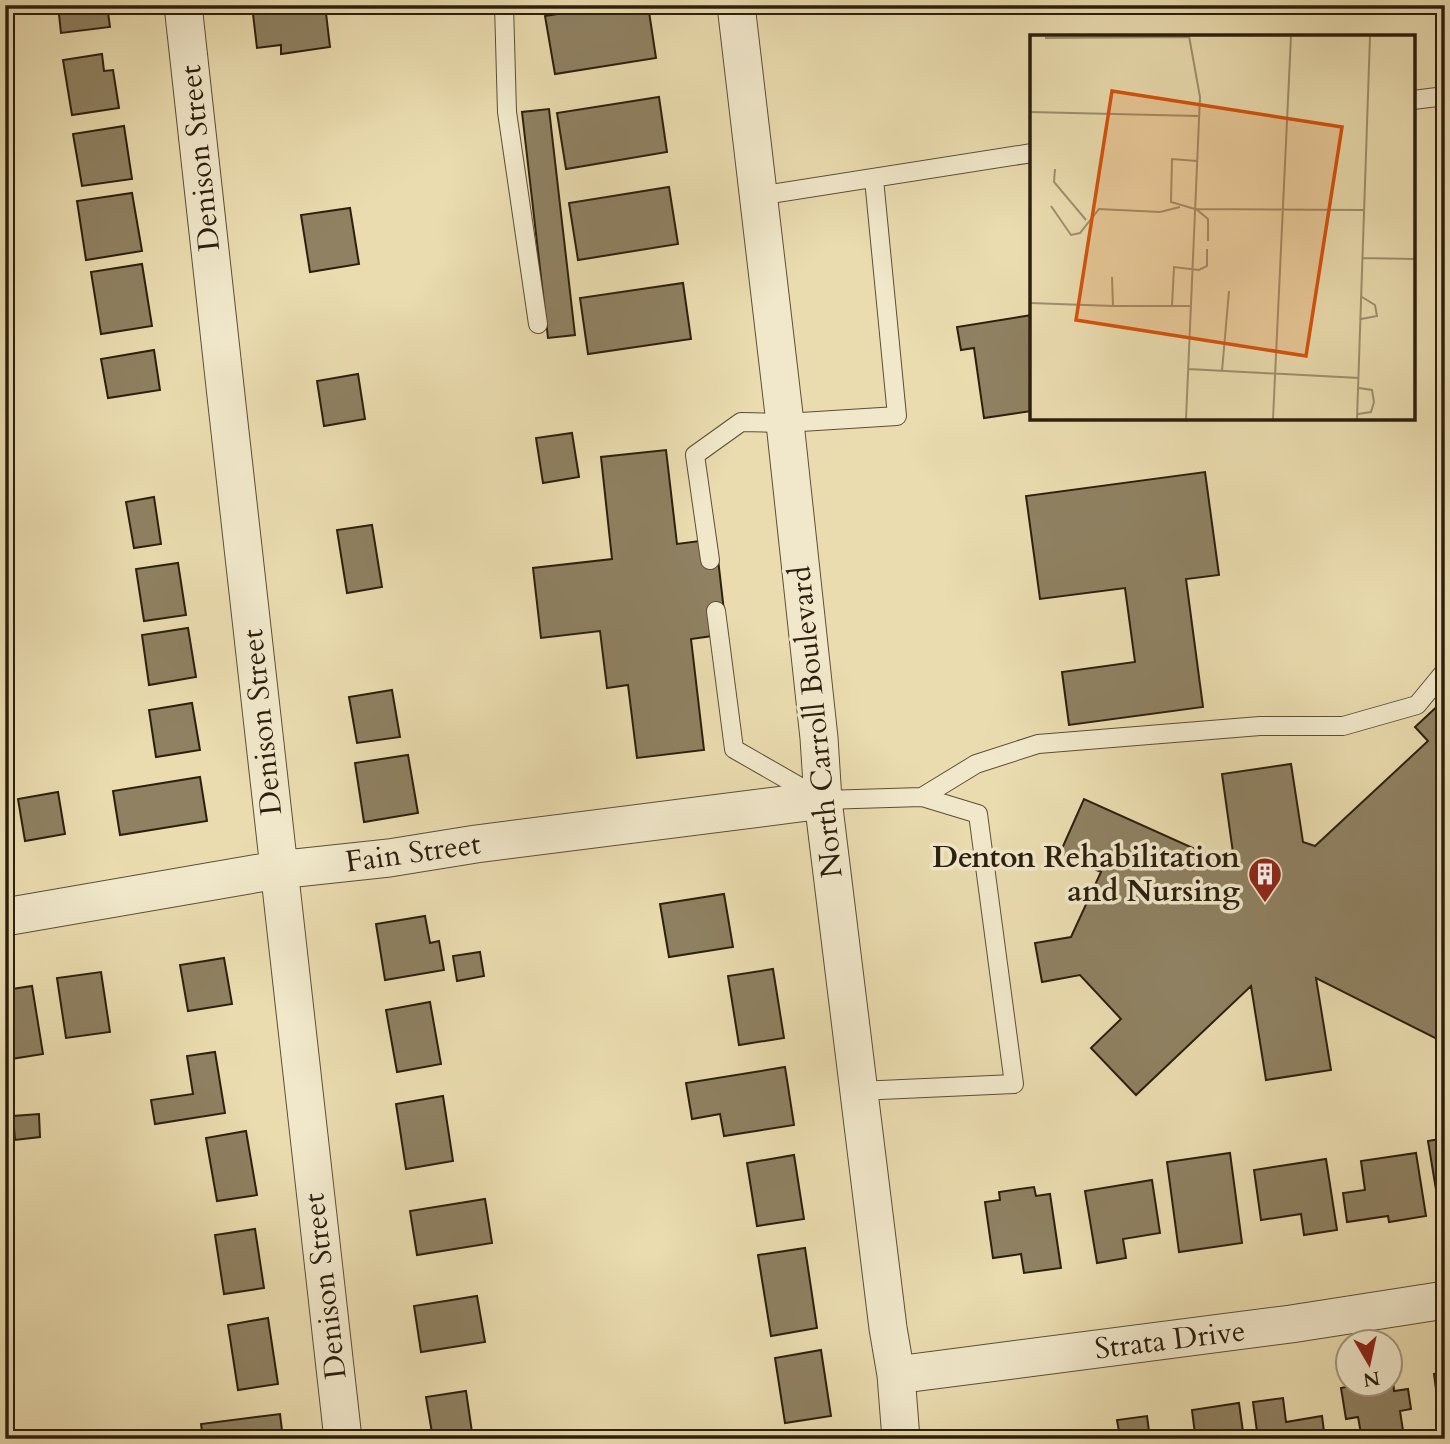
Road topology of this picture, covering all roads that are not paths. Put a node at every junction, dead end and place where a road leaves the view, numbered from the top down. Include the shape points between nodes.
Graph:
1 (183, 5) edge
2 (504, 5) edge
3 (736, 5) edge
4 (1445, 96) edge
5 (1415, 100) edge
6 (1030, 153) edge
7 (874, 178) junction
8 (758, 196) junction
9 (538, 324) dead end
10 (785, 423) junction
11 (710, 560) dead end
12 (716, 611) dead end
13 (1445, 671) edge
14 (922, 797) junction
15 (822, 800) junction
16 (277, 870) junction
17 (5, 917) edge
18 (858, 1091) junction
19 (1445, 1300) edge
20 (896, 1375) junction
21 (343, 1439) edge
22 (901, 1439) edge

1 - 16 street, Denison Street
2 - 9 lane via 507,112
3 - 8 street, North Carroll Boulevard
4 - 5 lane
6 - 7 lane
7 - 8 lane
7 - 10 lane via 897,416
8 - 10 street, North Carroll Boulevard
10 - 11 lane via 741,422 695,455
10 - 15 street, North Carroll Boulevard
12 - 15 lane via 733,749
13 - 14 lane via 1417,705 1343,726 1260,726 1038,744 976,764
14 - 15 lane
14 - 18 lane via 978,814 1014,1084
15 - 16 street, Fain Street
15 - 18 street, North Carroll Boulevard
16 - 17 street, Fain Street
16 - 21 street, Denison Street
18 - 20 street, North Carroll Boulevard
19 - 20 street, Strata Drive
20 - 22 street, North Carroll Boulevard

